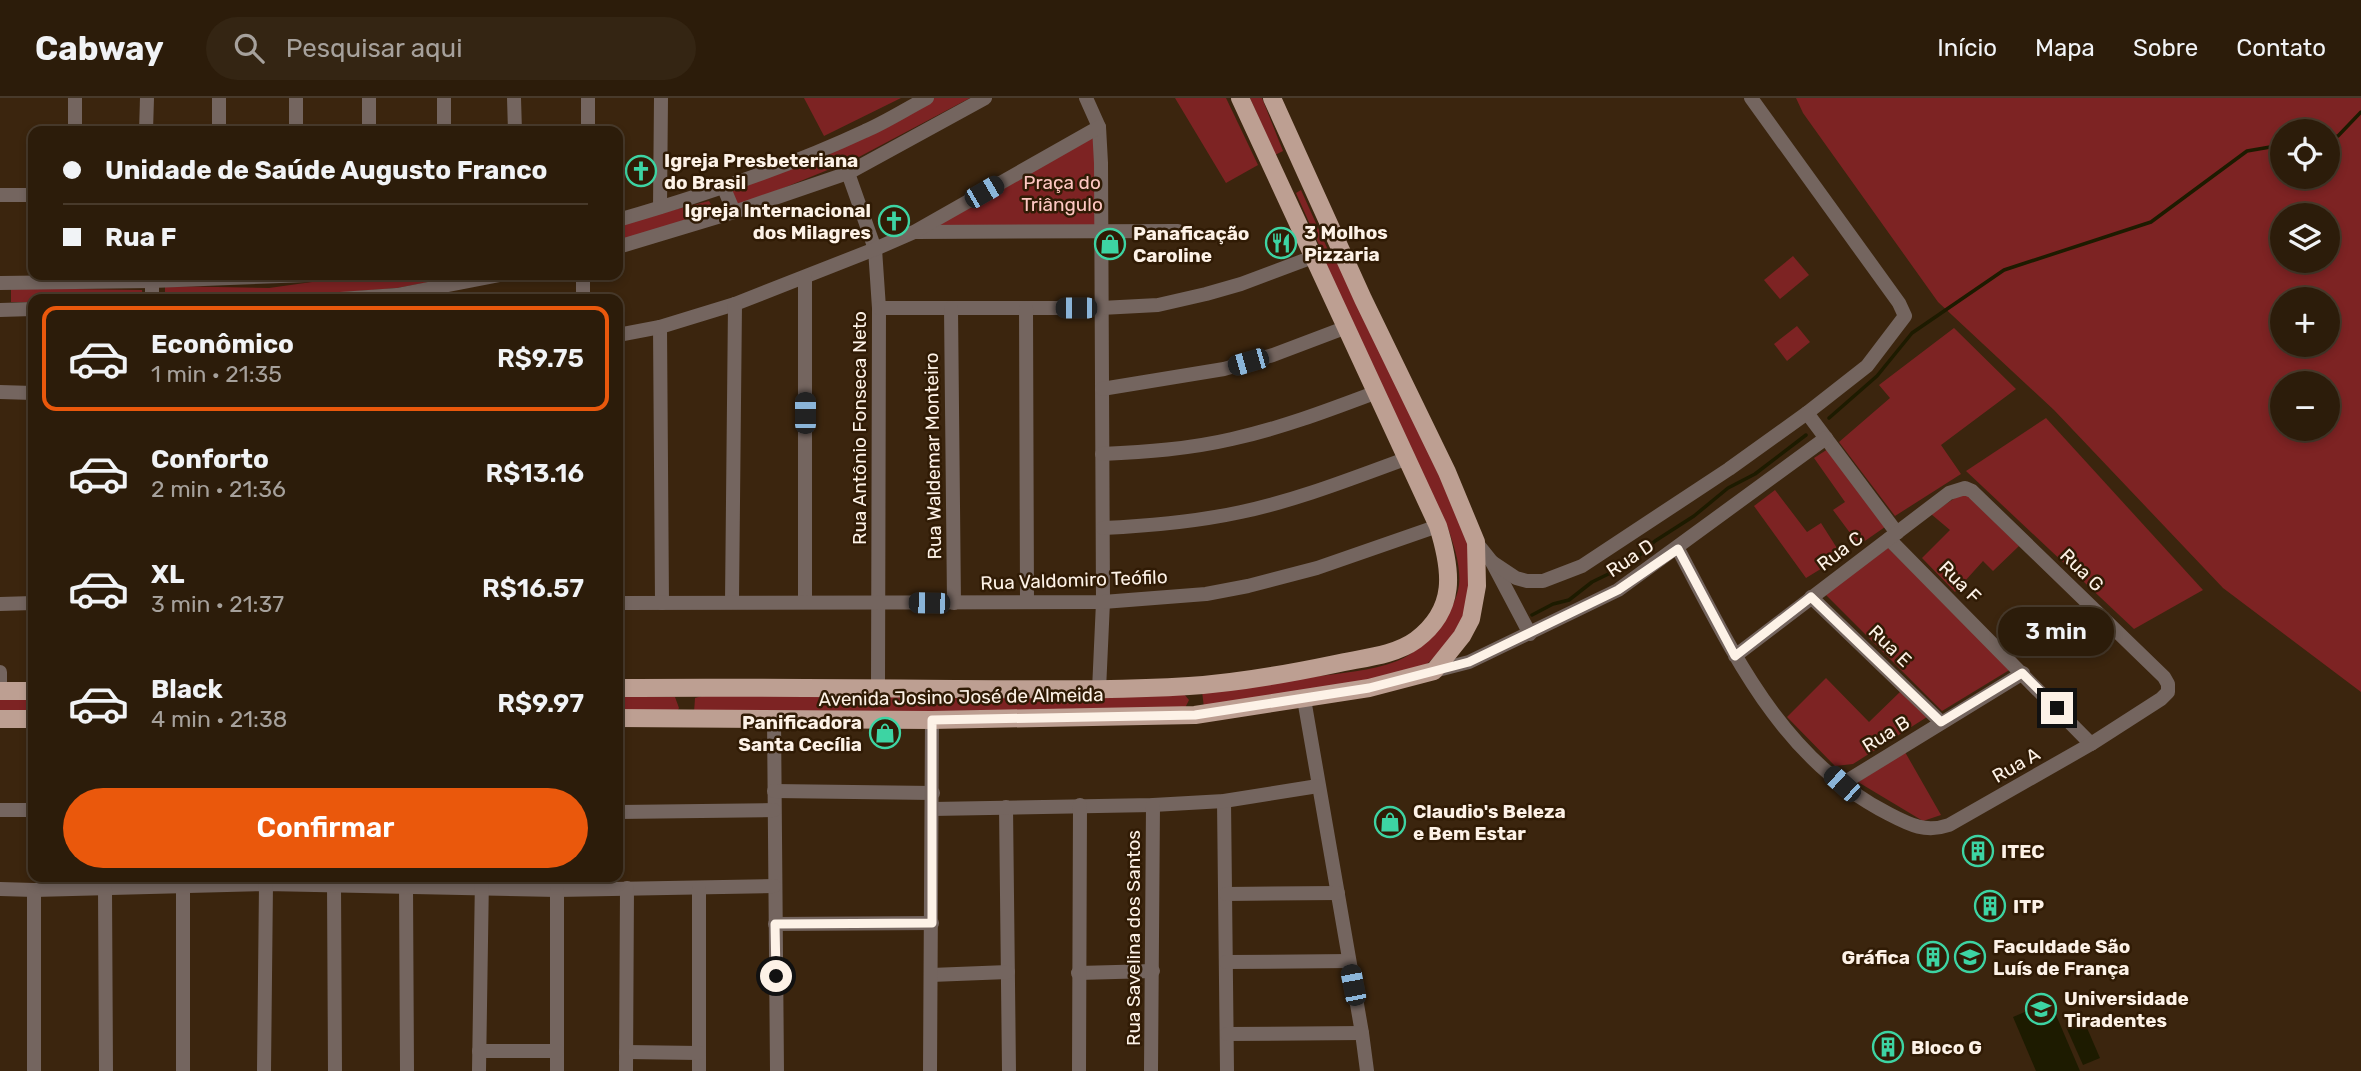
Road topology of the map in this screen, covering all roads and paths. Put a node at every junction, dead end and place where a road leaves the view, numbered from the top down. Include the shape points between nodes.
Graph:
1 (75, 98) edge
2 (147, 98) edge
3 (219, 98) edge
4 (296, 98) edge
5 (369, 98) edge
6 (444, 98) edge
7 (514, 98) edge
8 (588, 98) edge
9 (661, 98) edge
10 (927, 98) edge
11 (985, 98) edge
12 (1086, 98) edge
13 (1270, 98) edge
14 (1751, 98) edge
15 (1241, 100) edge
16 (75, 126) edge
17 (146, 126) edge
18 (219, 126) edge
19 (296, 126) edge
20 (369, 126) edge
21 (444, 126) edge
22 (514, 126) edge
23 (588, 126) edge
24 (1099, 127) junction
25 (848, 173) junction
26 (723, 186) junction
27 (0, 195) edge
28 (28, 195) edge
29 (660, 208) junction
30 (734, 212) junction
31 (623, 219) edge
32 (1178, 231) dead end
33 (914, 232) junction
34 (1101, 233) junction
35 (623, 245) edge
36 (1340, 246) junction
37 (876, 249) junction
38 (1313, 257) junction
39 (805, 278) junction
40 (176, 280) edge
41 (474, 280) edge
42 (152, 281) junction
43 (0, 282) edge
44 (152, 294) edge
45 (402, 294) edge
46 (735, 304) junction
47 (879, 308) junction
48 (951, 308) junction
49 (1026, 308) junction
50 (1101, 308) junction
51 (28, 309) edge
52 (0, 310) edge
53 (660, 327) junction
54 (1347, 327) junction
55 (623, 334) edge
56 (1102, 389) junction
57 (0, 392) edge
58 (1377, 392) junction
59 (28, 393) edge
60 (1807, 413) junction
61 (1826, 438) junction
62 (1102, 454) junction
63 (1408, 458) junction
64 (1972, 491) joint
65 (1438, 526) junction
66 (1103, 528) junction
67 (1893, 536) junction
68 (1476, 542) junction
69 (1678, 549) junction
70 (1492, 562) junction
71 (1811, 597) junction
72 (732, 601) junction
73 (805, 601) junction
74 (879, 602) junction
75 (1103, 602) junction
76 (28, 603) edge
77 (623, 603) edge
78 (663, 603) junction
79 (954, 603) junction
80 (1027, 603) junction
81 (0, 604) edge
82 (1530, 634) junction
83 (1735, 656) junction
84 (1434, 671) junction
85 (0, 672) edge
86 (2022, 673) junction
87 (2164, 677) joint
88 (1191, 686) junction
89 (687, 687) junction
90 (623, 688) edge
91 (878, 688) junction
92 (1099, 690) junction
93 (0, 691) edge
94 (28, 691) edge
95 (1304, 699) junction
96 (1195, 715) junction
97 (623, 718) edge
98 (687, 718) junction
99 (0, 719) edge
100 (28, 719) edge
101 (774, 719) junction
102 (932, 720) junction
103 (1941, 722) junction
104 (2091, 744) junction
105 (1842, 784) junction
106 (1318, 786) junction
107 (774, 791) junction
108 (933, 793) junction
109 (1224, 801) junction
110 (1080, 805) junction
111 (1153, 805) junction
112 (1006, 807) junction
113 (932, 808) junction
114 (0, 810) edge
115 (28, 810) edge
116 (774, 810) junction
117 (623, 812) edge
118 (172, 882) edge
119 (183, 882) edge
120 (211, 882) edge
121 (359, 882) edge
122 (375, 882) edge
123 (482, 882) edge
124 (266, 884) junction
125 (334, 885) junction
126 (406, 886) junction
127 (774, 886) junction
128 (105, 888) junction
129 (627, 888) junction
130 (699, 888) junction
131 (0, 889) edge
132 (34, 890) junction
133 (557, 890) junction
134 (1338, 893) junction
135 (1226, 894) junction
136 (932, 923) junction
137 (775, 924) junction
138 (1349, 961) junction
139 (1226, 962) junction
140 (1153, 971) junction
141 (1008, 972) junction
142 (1079, 973) junction
143 (931, 975) junction
144 (1362, 1033) junction
145 (1227, 1034) junction
146 (479, 1051) junction
147 (557, 1051) junction
148 (626, 1052) junction
149 (699, 1053) junction
150 (34, 1071) edge
151 (106, 1071) edge
152 (183, 1071) edge
153 (264, 1071) edge
154 (335, 1071) edge
155 (407, 1071) edge
156 (479, 1071) edge
157 (557, 1071) edge
158 (626, 1071) edge
159 (699, 1071) edge
160 (777, 1071) edge
161 (930, 1071) edge
162 (1009, 1071) edge
163 (1079, 1071) edge
164 (1152, 1071) edge
165 (1227, 1071) edge
166 (1367, 1071) edge

1 - 16 street
2 - 17 street
3 - 18 street
4 - 19 street
5 - 20 street
6 - 21 street
7 - 22 street
8 - 23 street
9 - 29 street
10 - 26 street via 867,131
11 - 25 street
12 - 24 street
13 - 15 main road via 1290,153 1284,161 1272,159
13 - 36 main road
14 - 60 street via 1905,316 1867,366
15 - 38 main road
24 - 33 street
24 - 34 street
25 - 30 street
25 - 37 street, Rua Antônio Fonseca Neto
26 - 29 street
26 - 30 street
27 - 28 street
29 - 31 street
30 - 35 street
32 - 34 street
33 - 34 street
33 - 37 street
34 - 50 street
36 - 38 main road via 1328,238 1305,187 1294,183 1290,192
36 - 68 main road
37 - 39 street
37 - 47 street, Rua Antônio Fonseca Neto
38 - 50 street via 1206,294 1158,305
38 - 54 main road, Avenida Josino José de Almeida
39 - 46 street
39 - 73 street
40 - 42 street
41 - 45 street
42 - 43 street
42 - 44 street
46 - 53 street
46 - 72 street
47 - 48 street
47 - 74 street, Rua Antônio Fonseca Neto
48 - 49 street
48 - 79 street, Rua Waldemar Monteiro
49 - 50 street
49 - 80 street
50 - 56 street
51 - 52 street
53 - 55 street
53 - 78 street
54 - 56 street via 1224,369
54 - 58 main road, Avenida Josino José de Almeida
56 - 62 street
57 - 59 street
58 - 62 street via 1298,422 1231,439 1157,452
58 - 63 main road, Avenida Josino José de Almeida
60 - 61 street, Rua F
60 - 70 street via 1582,566 1543,582 1516,578
61 - 67 street, Rua F
61 - 69 street, Rua D
62 - 66 street
63 - 65 main road, Avenida Josino José de Almeida
63 - 66 street via 1242,512 1169,525
64 - 67 street, Rua C via 1965,488 1949,493
64 - 87 street, Rua G
65 - 75 street, Rua Valdomiro Teófilo via 1317,568 1248,586
65 - 88 main road, Avenida Josino José de Almeida via 1450,582 1445,605 1433,625 1414,642 1391,652 1292,673
66 - 75 street
67 - 71 street, Rua C
67 - 86 street, Rua F
68 - 70 street
68 - 84 main road via 1471,619
69 - 82 street, Rua D via 1618,590
69 - 83 street
70 - 82 street
71 - 83 street, Rua C
71 - 103 street, Rua E
72 - 73 street, Rua Valdomiro Teófilo
72 - 78 street, Rua Valdomiro Teófilo
73 - 74 street, Rua Valdomiro Teófilo
74 - 79 street, Rua Valdomiro Teófilo
74 - 91 street, Rua Antônio Fonseca Neto
75 - 80 street, Rua Valdomiro Teófilo
75 - 92 street
76 - 81 street
77 - 78 street, Rua Valdomiro Teófilo
79 - 80 street, Rua Valdomiro Teófilo
82 - 84 street, Rua D via 1469,662
83 - 105 street via 1787,732
84 - 95 main road, Avenida Josino José de Almeida
85 - 93 street
86 - 103 street, Rua B
86 - 104 street, Rua F
87 - 104 street, Rua A via 2168,692 2161,699
88 - 92 main road, Avenida Josino José de Almeida
88 - 96 main road
89 - 90 main road, Avenida Josino José de Almeida
89 - 91 main road, Avenida Josino José de Almeida
89 - 98 main road
91 - 92 main road, Avenida Josino José de Almeida
93 - 94 main road
95 - 96 main road, Avenida Josino José de Almeida
95 - 106 street
96 - 102 main road, Avenida Josino José de Almeida
97 - 98 main road, Avenida Josino José de Almeida
98 - 101 main road, Avenida Josino José de Almeida
99 - 100 main road
101 - 102 main road, Avenida Josino José de Almeida
101 - 107 street
102 - 108 street
103 - 105 street, Rua B
104 - 105 street, Rua A via 1937,830 1906,823
106 - 109 street
106 - 134 street
107 - 108 street
107 - 116 street
108 - 113 street
109 - 111 street
109 - 135 street
110 - 111 street
110 - 112 street
110 - 142 street
111 - 140 street, Rua Savelina dos Santos
112 - 113 street
112 - 141 street
113 - 136 street
114 - 115 street
116 - 117 street
116 - 127 street
118 - 128 street
119 - 152 street
120 - 124 street
121 - 125 street
122 - 126 street
123 - 126 street
123 - 133 street
123 - 146 street
124 - 125 street
124 - 153 street
125 - 154 street
126 - 155 street
127 - 130 street
127 - 137 street
128 - 132 street
128 - 151 street
129 - 130 street
129 - 133 street
129 - 148 street
130 - 149 street
131 - 132 street
132 - 150 street
133 - 147 street
134 - 135 street
134 - 138 street
135 - 139 street
136 - 137 street
136 - 143 street
137 - 160 street
138 - 139 street
138 - 144 street
139 - 145 street
140 - 142 street
140 - 164 street, Rua Savelina dos Santos
141 - 143 street
141 - 162 street
142 - 163 street
143 - 161 street
144 - 145 street
144 - 166 street
145 - 165 street
146 - 147 street
146 - 156 street
147 - 157 street
148 - 149 street
148 - 158 street
149 - 159 street

